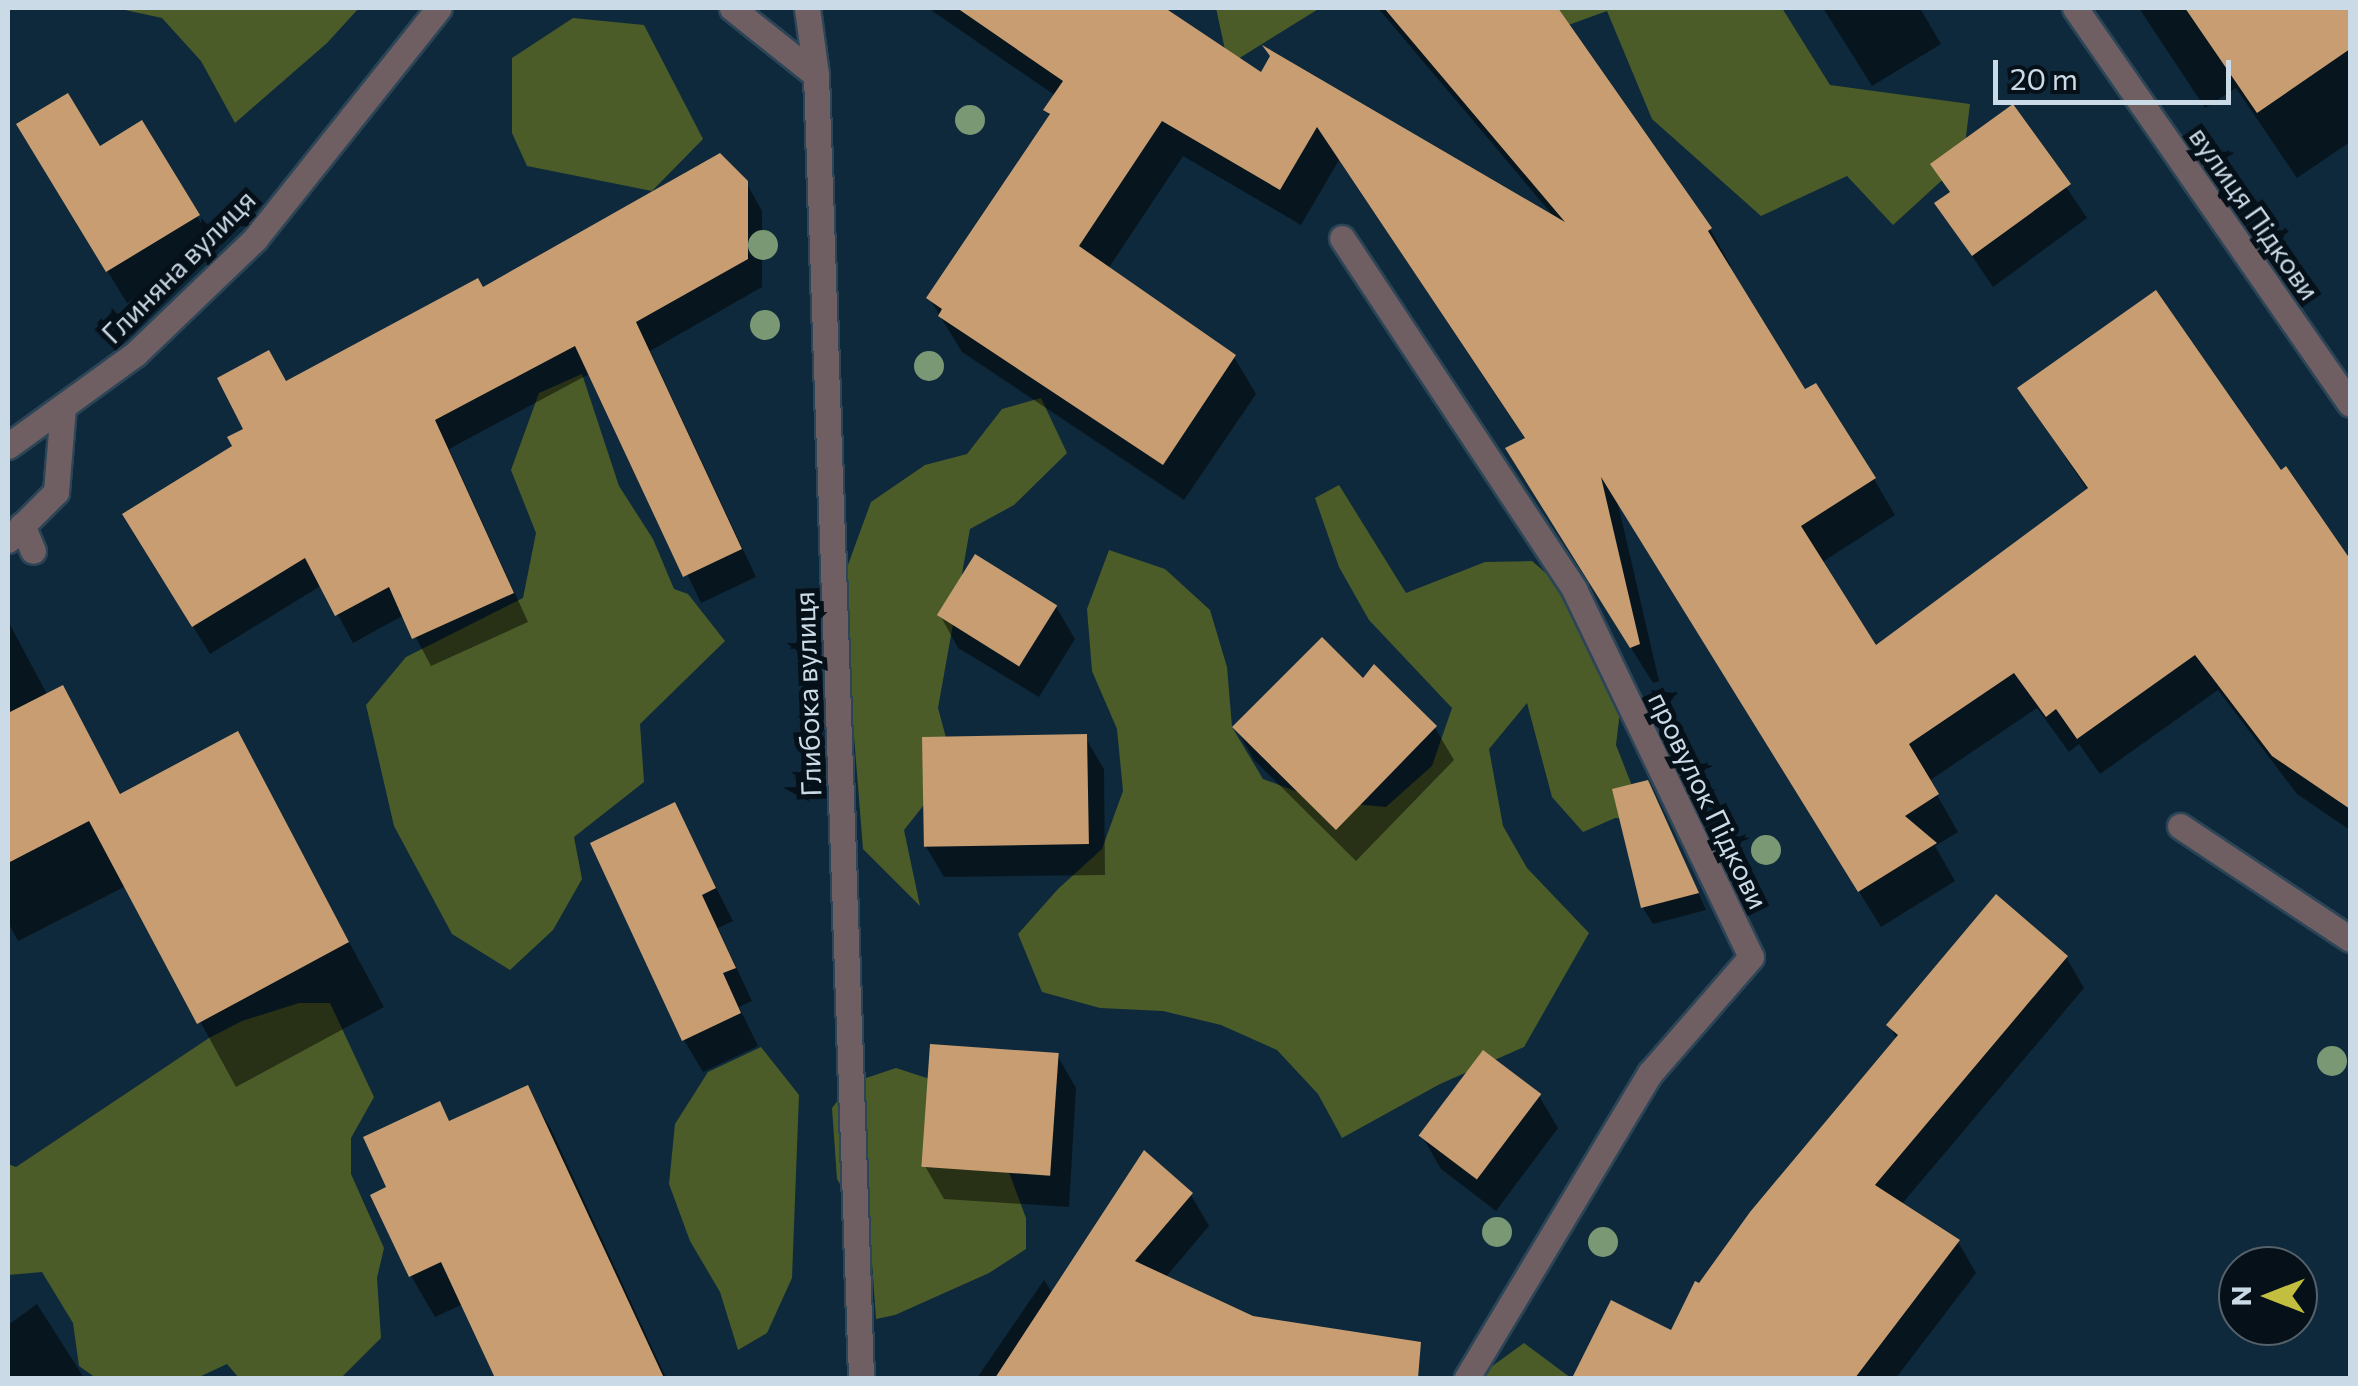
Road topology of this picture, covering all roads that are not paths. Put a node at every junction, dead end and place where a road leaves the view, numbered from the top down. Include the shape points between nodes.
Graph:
1 (439, 8) edge
2 (732, 8) edge
3 (807, 8) edge
4 (2075, 8) edge
5 (816, 75) junction
6 (1342, 238) dead end
7 (2350, 404) edge
8 (63, 406) junction
9 (8, 446) edge
10 (15, 533) edge
11 (33, 551) dead end
12 (2180, 826) dead end
13 (2350, 940) edge
14 (861, 1378) edge
15 (1467, 1378) edge

1 - 8 street, Глиняна вулиця via 255,239 135,354
2 - 5 street
3 - 5 street, Глибока вулиця
4 - 7 street, вулиця Підкови
5 - 14 street, Глибока вулиця
6 - 15 street, провулок Підкови via 1574,589 1752,957 1650,1074
8 - 9 street, Глиняна вулиця
8 - 10 street via 56,492
10 - 11 street
12 - 13 street

